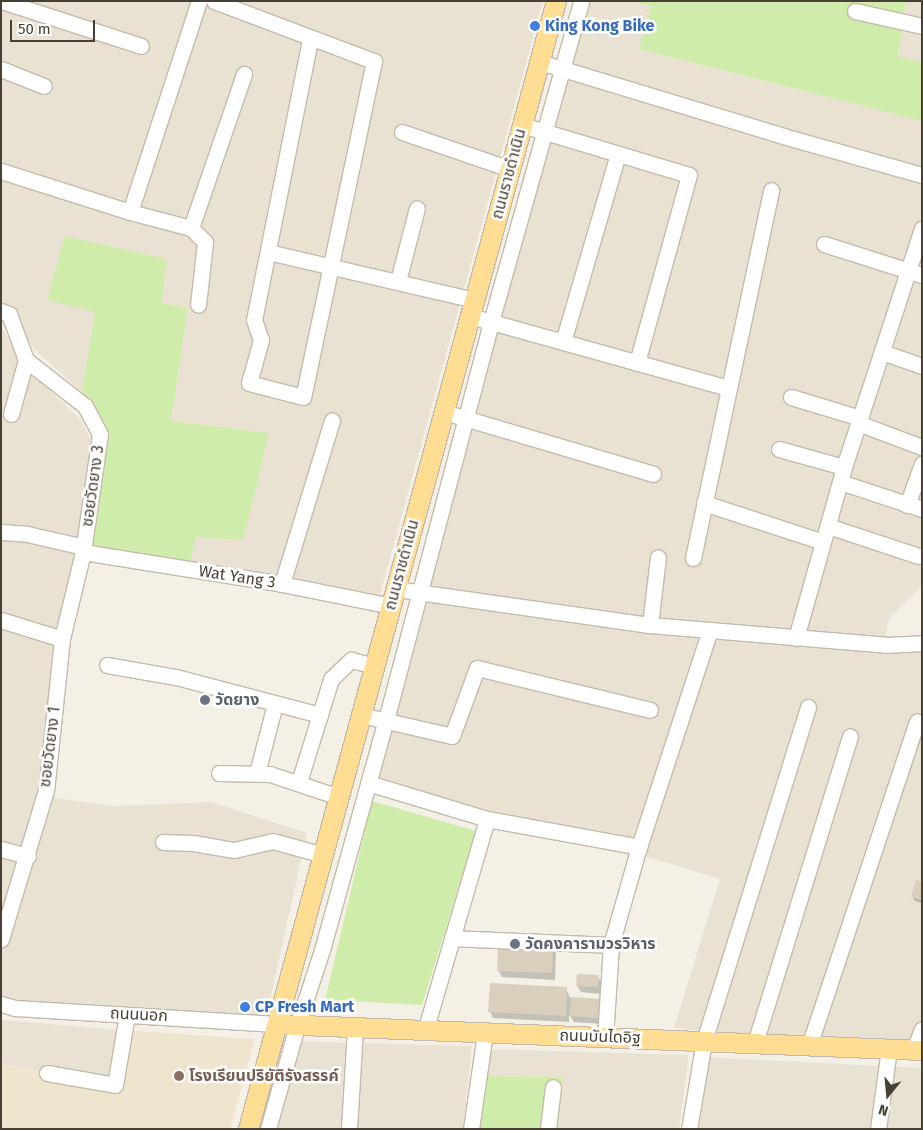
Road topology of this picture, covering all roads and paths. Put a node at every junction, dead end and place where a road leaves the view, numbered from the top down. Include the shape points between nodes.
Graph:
1 (2, 1) edge
2 (199, 1) edge
3 (214, 1) edge
4 (556, 1) edge
5 (581, 1) edge
6 (855, 11) dead end
7 (922, 26) edge
8 (310, 39) junction
9 (140, 46) dead end
10 (540, 62) junction
11 (562, 68) junction
12 (1, 69) edge
13 (244, 74) dead end
14 (44, 86) dead end
15 (522, 125) junction
16 (402, 132) dead end
17 (546, 132) junction
18 (618, 154) junction
19 (510, 169) junction
20 (1, 171) edge
21 (922, 175) edge
22 (771, 190) dead end
23 (417, 208) dead end
24 (130, 212) junction
25 (496, 222) junction
26 (191, 228) junction
27 (922, 228) edge
28 (518, 229) junction
29 (824, 244) dead end
30 (268, 252) junction
31 (330, 266) junction
32 (915, 273) edge
33 (398, 282) junction
34 (198, 305) dead end
35 (472, 308) junction
36 (1, 310) edge
37 (491, 322) junction
38 (562, 342) junction
39 (882, 352) junction
40 (26, 360) junction
41 (637, 363) junction
42 (922, 366) edge
43 (728, 388) junction
44 (791, 397) dead end
45 (444, 412) junction
46 (11, 414) dead end
47 (466, 418) junction
48 (332, 420) dead end
49 (859, 421) junction
50 (922, 446) edge
51 (779, 450) dead end
52 (922, 464) edge
53 (844, 467) junction
54 (653, 474) dead end
55 (840, 482) junction
56 (704, 503) junction
57 (907, 504) junction
58 (922, 509) edge
59 (828, 526) junction
60 (1, 532) edge
61 (823, 542) junction
62 (84, 550) junction
63 (918, 556) dead end
64 (658, 558) dead end
65 (693, 558) dead end
66 (282, 584) junction
67 (421, 593) junction
68 (393, 598) junction
69 (1, 620) edge
70 (650, 625) junction
71 (710, 630) junction
72 (796, 638) junction
73 (62, 639) junction
74 (922, 643) edge
75 (106, 665) dead end
76 (375, 666) junction
77 (275, 704) junction
78 (808, 707) dead end
79 (650, 710) dead end
80 (361, 715) junction
81 (320, 716) junction
82 (386, 720) junction
83 (917, 722) dead end
84 (850, 736) dead end
85 (219, 773) dead end
86 (257, 773) junction
87 (299, 782) junction
88 (368, 783) junction
89 (339, 798) junction
90 (487, 819) junction
91 (164, 842) dead end
92 (639, 847) junction
93 (1, 849) edge
94 (324, 853) junction
95 (28, 856) junction
96 (347, 858) junction
97 (452, 938) junction
98 (1, 939) edge
99 (611, 945) junction
100 (1, 1004) edge
101 (126, 1015) junction
102 (277, 1024) junction
103 (297, 1026) junction
104 (355, 1028) junction
105 (922, 1030) edge
106 (425, 1031) junction
107 (485, 1033) junction
108 (605, 1038) junction
109 (704, 1041) junction
110 (755, 1043) junction
111 (809, 1046) junction
112 (889, 1049) junction
113 (918, 1050) edge
114 (47, 1072) dead end
115 (553, 1087) dead end
116 (248, 1129) edge
117 (268, 1129) edge
118 (349, 1129) edge
119 (471, 1129) edge
120 (548, 1129) edge
121 (689, 1129) edge
122 (878, 1129) edge

1 - 9 street
2 - 24 street
3 - 8 street
4 - 10 main road, ถนนราชดำเนิน
5 - 11 street
6 - 7 street
8 - 30 street
8 - 31 street via 374,62
10 - 11 street
10 - 15 main road, ถนนราชดำเนิน
11 - 17 street
11 - 21 street
12 - 14 street
13 - 26 street
15 - 17 street
15 - 19 main road, ถนนราชดำเนิน
16 - 19 street
17 - 18 street
17 - 28 street
18 - 38 street
18 - 41 street via 689,175
19 - 25 main road, ถนนราชดำเนิน
20 - 24 street
22 - 43 street
23 - 33 street
24 - 26 street
25 - 28 street
25 - 35 main road, ถนนราชดำเนิน
26 - 34 street via 205,242
27 - 32 street
28 - 37 street
29 - 32 street
30 - 31 street
30 - 31 street via 254,320 261,340 249,383 303,397
31 - 33 street
32 - 39 street
33 - 35 street
35 - 37 street
35 - 45 main road, ถนนราชดำเนิน
36 - 40 street via 9,314
37 - 38 street
37 - 47 street
38 - 41 street
39 - 42 street
39 - 49 street
40 - 46 street
40 - 62 street, ซอยวัดยาง 3 via 85,406 100,434
41 - 43 street
43 - 56 street
44 - 49 street
45 - 47 street
45 - 68 main road, ถนนราชดำเนิน
47 - 54 street
47 - 67 street
48 - 66 street
49 - 50 street
49 - 53 street
51 - 53 street
52 - 57 street
53 - 55 street
55 - 57 street
55 - 59 street
56 - 61 street
56 - 65 street
57 - 58 street
59 - 61 street
59 - 63 street
60 - 62 street, Wat Yang 3 via 27,534
61 - 72 street
62 - 66 street, Wat Yang 3
62 - 73 street, ซอยวัดยาง 1
64 - 70 street
66 - 68 street, Wat Yang 3
67 - 68 street, Wat Yang 3
67 - 70 street, Wat Yang 3
67 - 82 street
68 - 76 main road, ถนนราชดำเนิน
69 - 73 street
70 - 71 street, Wat Yang 3
71 - 72 street, Wat Yang 3
71 - 92 street
72 - 74 street, Wat Yang 3
73 - 95 street, ซอยวัดยาง 1 via 46,790
75 - 77 street via 176,677
76 - 80 main road, ถนนราชดำเนิน
76 - 81 street via 351,660 343,666 331,679
77 - 81 street
77 - 86 street
78 - 109 street
79 - 82 street via 477,668 452,736
80 - 82 street
80 - 89 main road, ถนนราชดำเนิน
81 - 87 street
82 - 88 street
83 - 111 street
84 - 110 street
85 - 86 street
86 - 87 street
87 - 89 street
88 - 90 street
88 - 96 street
89 - 94 main road, ถนนราชดำเนิน
90 - 92 street
90 - 97 street
91 - 94 street via 234,850 273,841
92 - 99 street
93 - 95 street
94 - 96 street
94 - 102 main road, ถนนราชดำเนิน
95 - 98 street, ซอยวัดยาง 1
96 - 103 street
97 - 99 street
97 - 106 street
99 - 108 street
100 - 101 street, ถนนนอก via 14,1008
101 - 102 street, ถนนนอก
101 - 114 street via 115,1085
102 - 103 main road, ถนนบันไดอิฐ
102 - 116 main road, ถนนราชดำเนิน
103 - 104 main road, ถนนบันไดอิฐ
103 - 117 street
104 - 106 main road, ถนนบันไดอิฐ
104 - 118 street
105 - 113 street
106 - 107 main road, ถนนบันไดอิฐ
107 - 108 main road, ถนนบันไดอิฐ
107 - 119 street
108 - 109 main road, ถนนบันไดอิฐ
109 - 110 main road, ถนนบันไดอิฐ
109 - 121 street
110 - 111 main road, ถนนบันไดอิฐ
111 - 112 main road, ถนนบันไดอิฐ
112 - 113 main road, ถนนบันไดอิฐ
112 - 122 street
115 - 120 street

